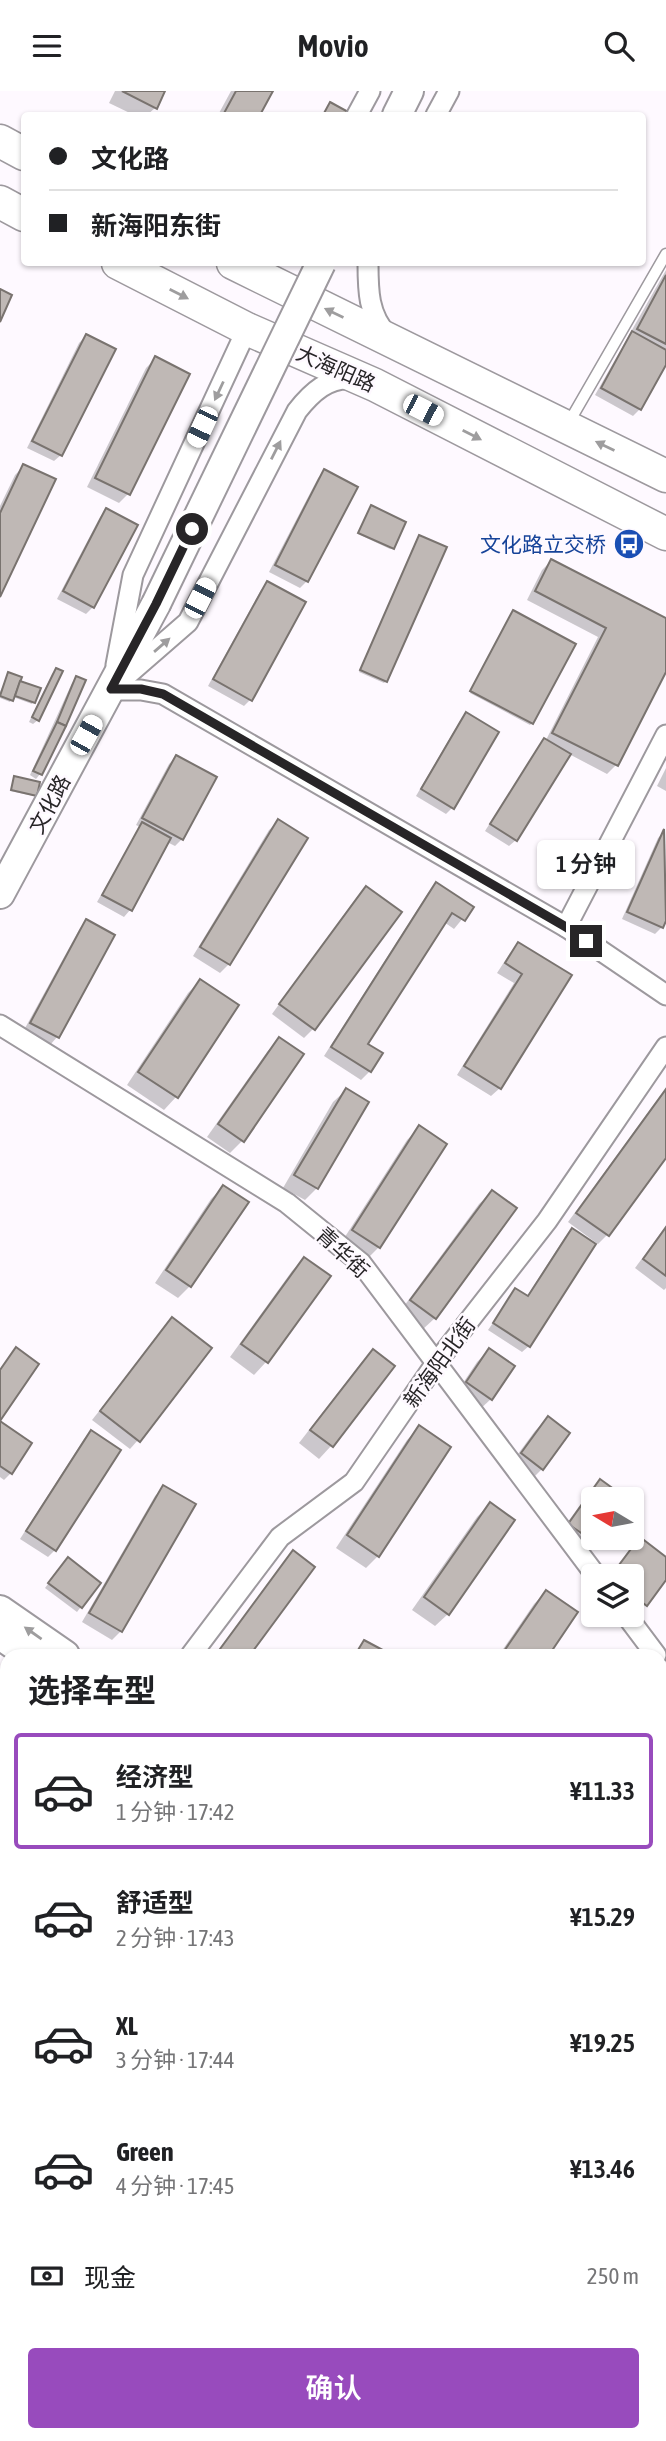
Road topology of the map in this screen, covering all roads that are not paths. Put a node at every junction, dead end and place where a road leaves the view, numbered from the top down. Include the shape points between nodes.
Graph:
1 (370, 91) edge
2 (409, 91) edge
3 (449, 91) edge
4 (359, 112) edge
5 (398, 112) edge
6 (438, 112) edge
7 (0, 141) edge
8 (21, 152) edge
9 (0, 202) edge
10 (21, 213) edge
11 (666, 254) edge
12 (124, 266) edge
13 (247, 266) edge
14 (320, 266) edge
15 (368, 266) edge
16 (275, 272) edge
17 (247, 329) junction
18 (394, 342) junction
19 (375, 385) junction
20 (566, 427) junction
21 (666, 475) edge
22 (666, 534) edge
23 (111, 689) junction
24 (666, 735) edge
25 (0, 894) edge
26 (566, 927) junction
27 (666, 995) edge
28 (0, 1025) edge
29 (666, 1047) edge
30 (436, 1363) junction
31 (587, 1564) edge
32 (0, 1610) edge
33 (634, 1627) edge
34 (0, 1635) edge
35 (20, 1649) edge
36 (56, 1649) edge
37 (196, 1649) edge
38 (651, 1649) edge

1 - 4 street
2 - 5 main road
3 - 6 street
7 - 8 highway
9 - 10 highway
11 - 20 lane
12 -> 17 highway, 大海阳路
13 - 16 highway
14 - 23 main road, 文化路, bridge
15 - 18 street via 373,314
18 -> 16 highway
17 - 19 highway, 大海阳路
17 -> 23 street via 133,575
18 - 20 highway
19 -> 22 highway, 大海阳路
23 -> 19 street via 188,622 310,394 346,378
21 -> 20 highway
23 - 25 main road, 文化路
23 - 26 street via 163,694
24 - 26 street
26 - 27 street
28 - 30 street, 青华街 via 287,1203 360,1263
29 - 30 street, 新海阳北街 via 547,1221
30 - 31 street, 青华街
30 - 37 street, 新海阳北街 via 354,1482 280,1537
36 -> 32 main road
33 - 38 street
34 - 35 main road

